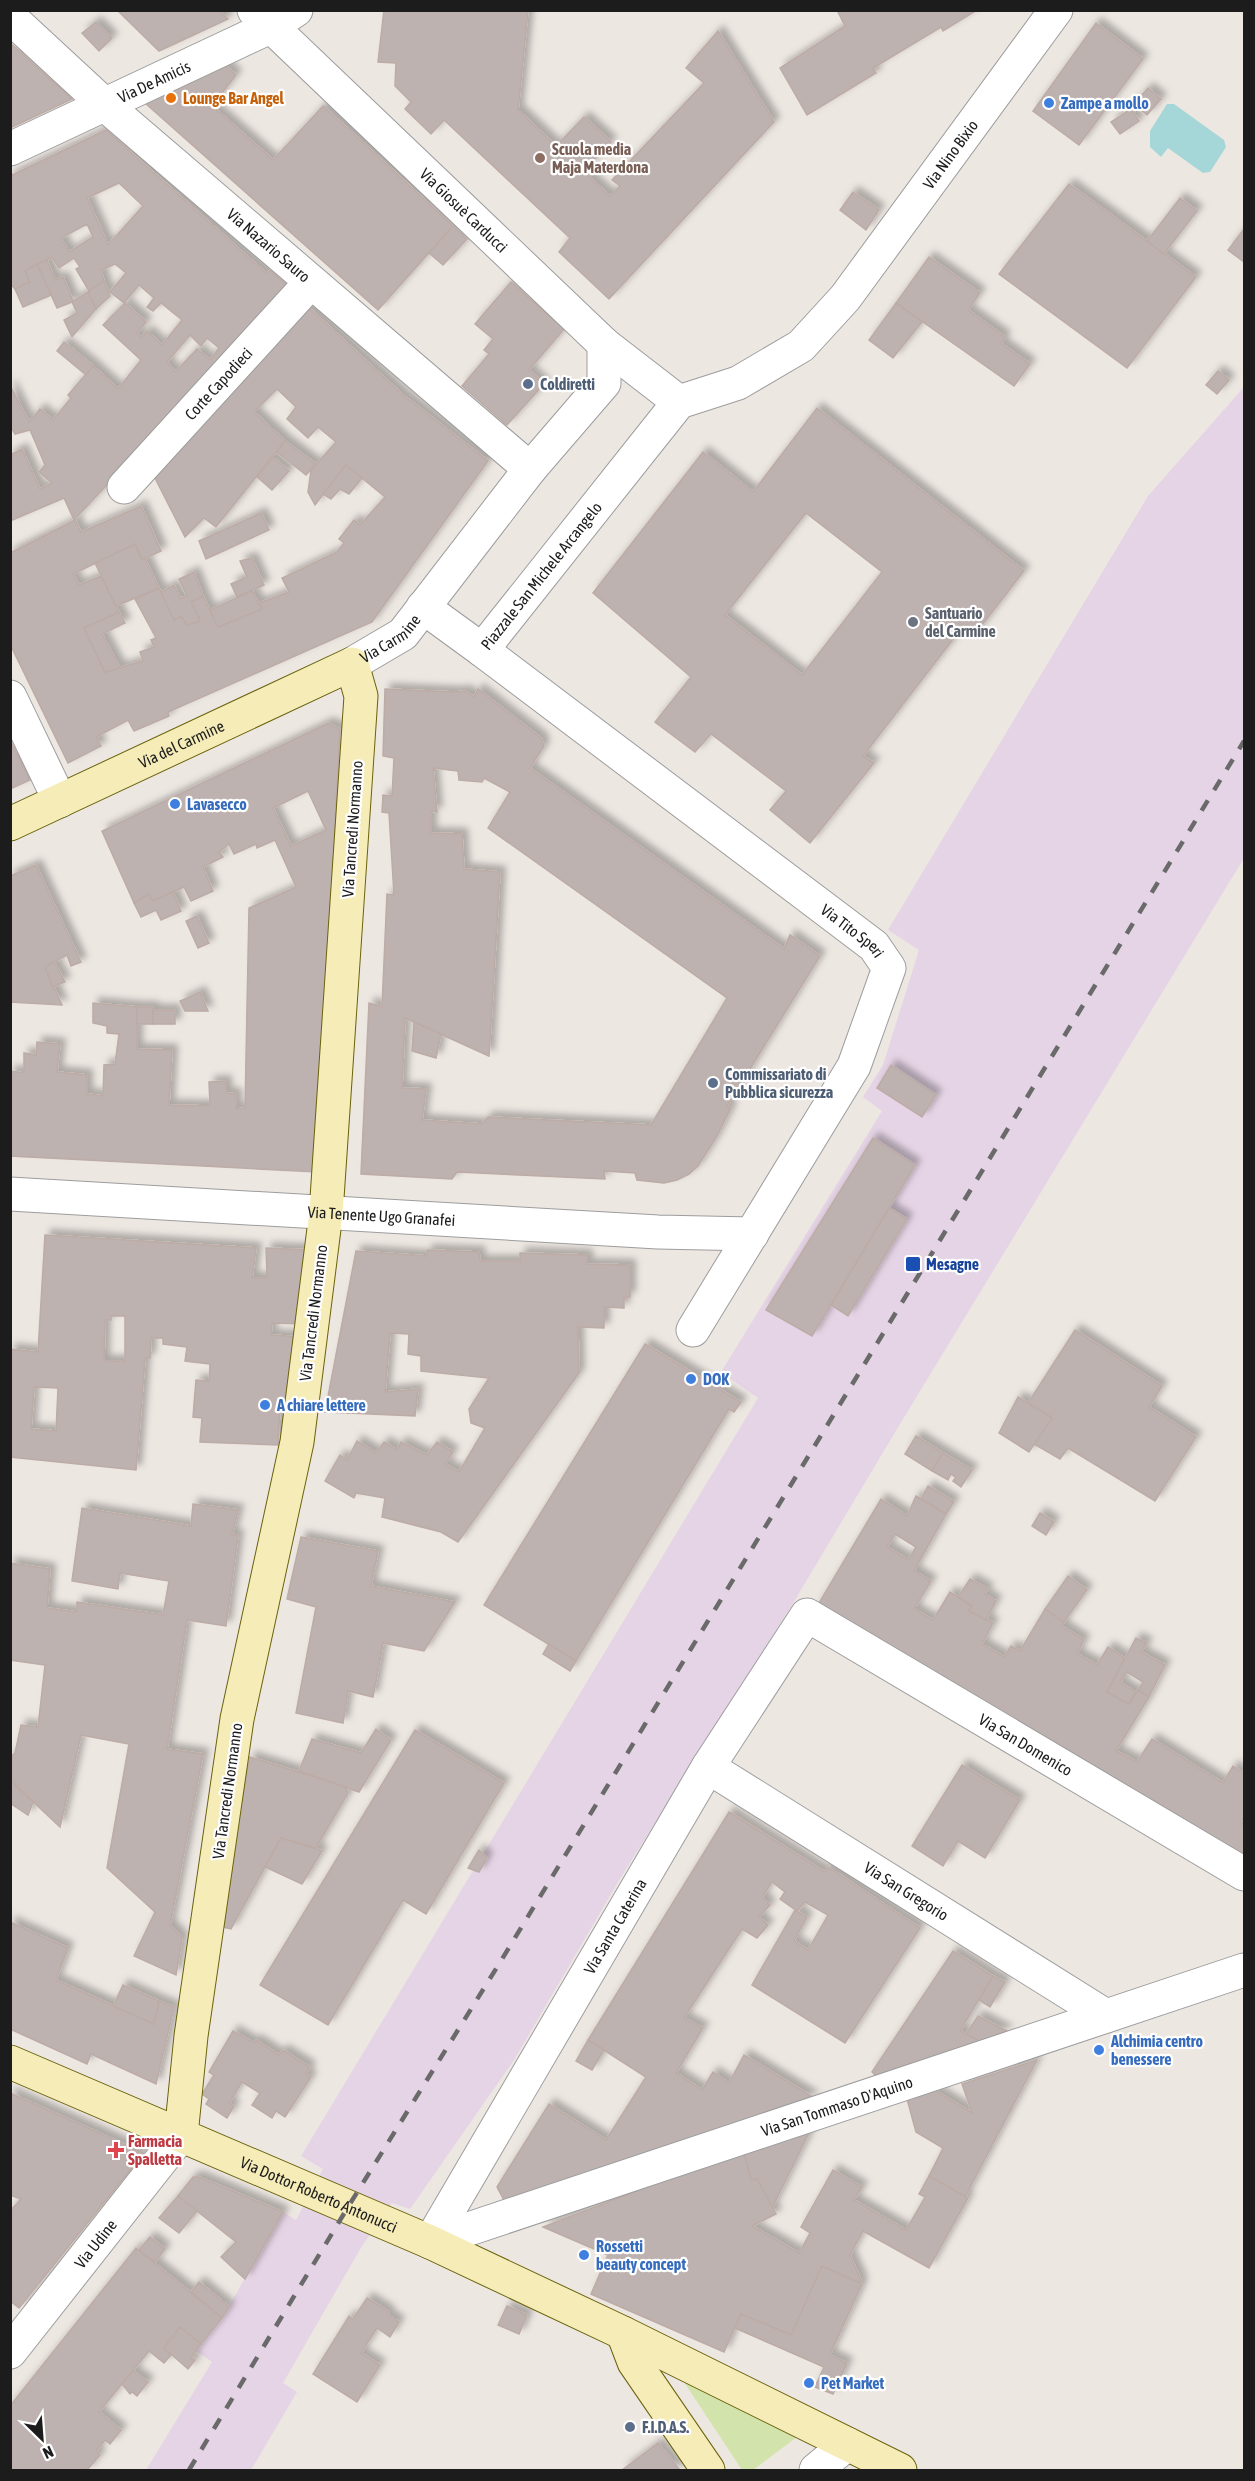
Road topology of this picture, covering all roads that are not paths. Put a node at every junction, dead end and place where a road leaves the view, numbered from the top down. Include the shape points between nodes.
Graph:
1 (1056, 10) edge
2 (274, 16) edge
3 (10, 17) edge
4 (104, 104) junction
5 (10, 149) edge
6 (311, 282) junction
7 (604, 344) junction
8 (679, 402) junction
9 (530, 469) junction
10 (124, 487) dead end
11 (423, 607) junction
12 (482, 650) junction
13 (352, 664) junction
14 (10, 698) edge
15 (60, 801) junction
16 (10, 824) edge
17 (10, 1194) edge
18 (326, 1213) junction
19 (752, 1234) junction
20 (693, 1330) dead end
21 (807, 1615) joint
22 (708, 1767) junction
23 (1245, 1874) edge
24 (1245, 1970) edge
25 (1106, 2016) junction
26 (10, 2062) edge
27 (181, 2135) junction
28 (430, 2242) junction
29 (623, 2333) junction
30 (10, 2352) edge
31 (847, 2444) junction
32 (708, 2470) edge
33 (816, 2470) edge
34 (900, 2470) edge

1 - 8 street, Via Nino Bixio via 846,298 801,346 738,383
2 - 4 street, Via De Amicis
2 - 7 street, Via Giosuè Carducci
3 - 4 street, Via Nazario Sauro
4 - 5 street, Via De Amicis
4 - 6 street, Via Nazario Sauro
6 - 9 street, Via Nazario Sauro
6 - 10 street, Corte Capodieci
7 - 8 street, Via Giosuè Carducci
7 - 9 street via 604,383
8 - 12 street, Piazzale San Michele Arcangelo
9 - 11 street
11 - 12 street, Piazzale San Michele Arcangelo
11 - 13 street, Via Carmine via 403,634
12 - 19 street, Via Tito Speri via 874,946 889,968 854,1066
13 - 15 main road, Via del Carmine
13 - 18 main road, Via Tancredi Normanno via 362,696
14 - 15 street
15 - 16 main road, Via del Carmine
17 - 18 street, Via Tenente Ugo Granafei
18 - 19 street, Via Tenente Ugo Granafei
18 - 27 main road, Via Tancredi Normanno via 297,1442 237,1719 191,2036
19 - 20 street, Via Tito Speri
21 - 22 street, Via Santa Caterina
21 - 23 street, Via San Domenico
22 - 25 street, Via San Gregorio
22 - 28 street, Via Santa Caterina
24 - 25 street, Via San Tommaso D'Aquino
25 - 28 street, Via San Tommaso D'Aquino
26 - 27 main road, Via Dottor Roberto Antonucci
27 - 28 main road, Via Dottor Roberto Antonucci
27 - 30 street, Via Udine
28 - 29 main road, Via Dottor Roberto Antonucci
29 - 31 main road, Via Dottor Roberto Antonucci
29 - 32 main road via 634,2362
31 - 33 street
31 - 34 main road, Via Dottor Roberto Antonucci

